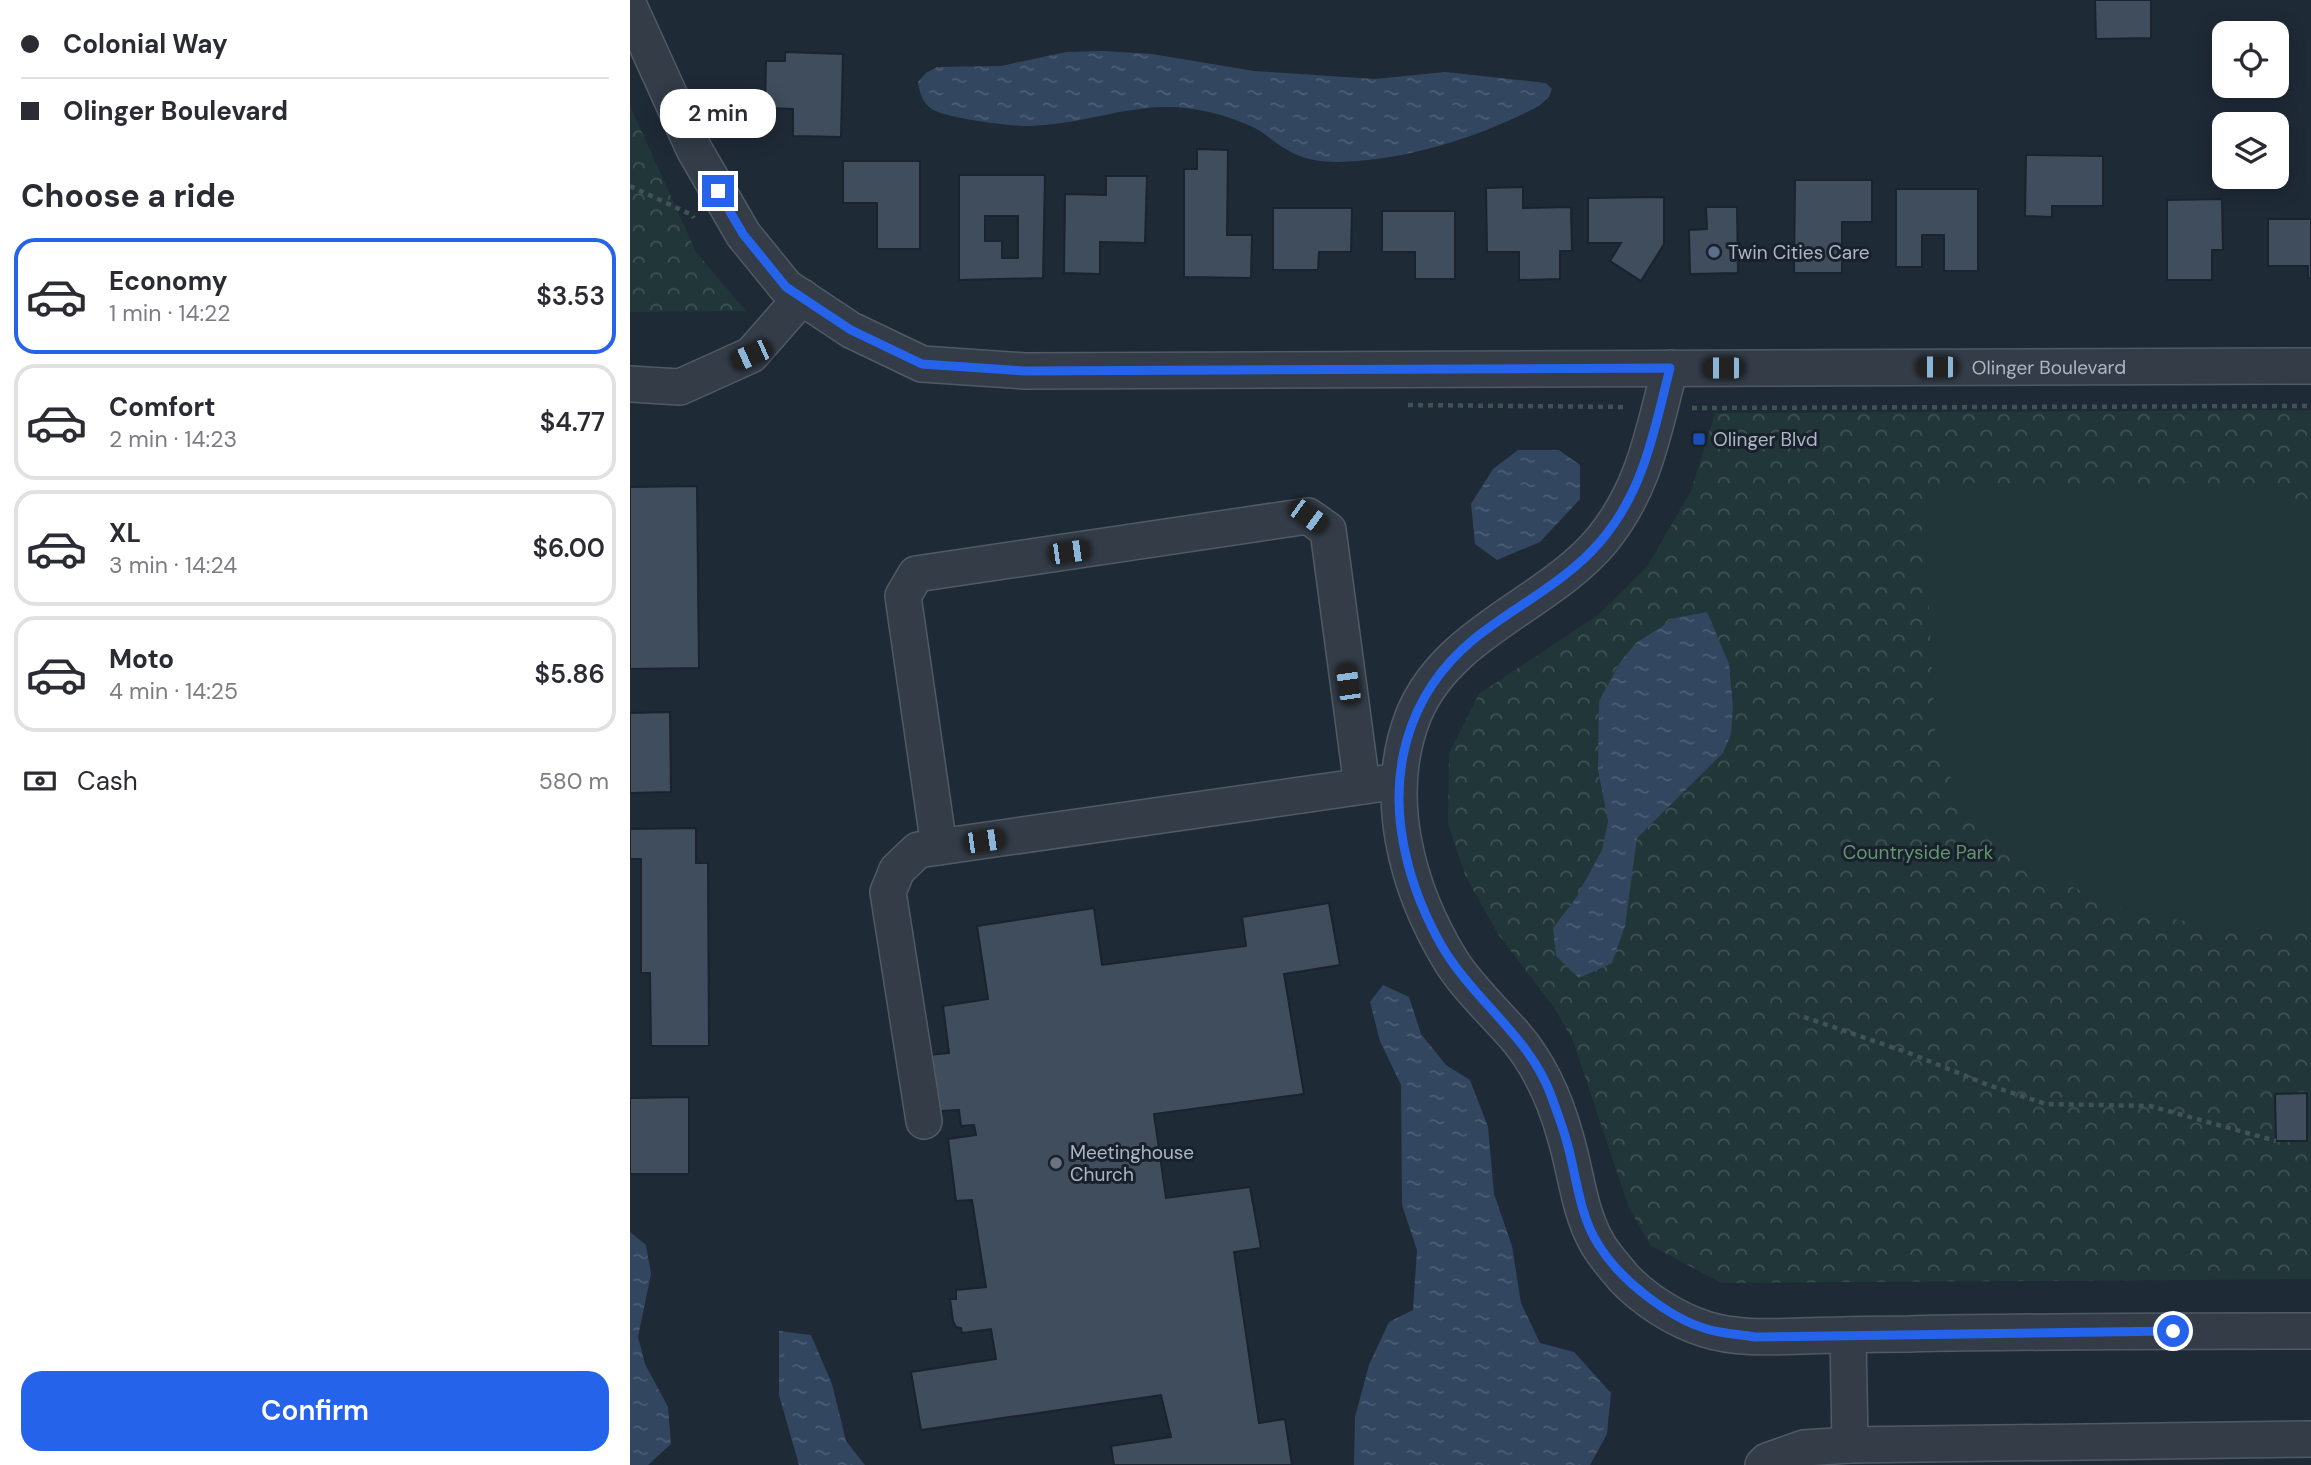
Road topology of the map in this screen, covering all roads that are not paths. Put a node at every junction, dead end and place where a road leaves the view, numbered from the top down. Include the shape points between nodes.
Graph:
1 (630, 8) edge
2 (802, 297) junction
3 (2311, 366) edge
4 (1670, 368) junction
5 (630, 384) edge
6 (1400, 781) junction
7 (1362, 786) junction
8 (939, 847) junction
9 (924, 1121) dead end
10 (2311, 1331) edge
11 (1848, 1335) junction
12 (2311, 1439) edge
13 (1838, 1452) edge
14 (1763, 1465) edge

1 - 2 street, Olinger Boulevard via 694,149 743,234 786,287
2 - 4 street, Olinger Boulevard via 851,330 922,364 1025,371
2 - 5 street via 751,355 680,387
3 - 4 street, Olinger Boulevard
4 - 6 street via 1646,465 1626,508 1599,544 1473,640 1440,673 1415,712 1401,756
6 - 7 street
6 - 11 street via 1398,802 1407,860 1426,915 1454,965 1525,1048 1549,1090 1596,1242 1626,1281 1665,1310 1706,1329 1755,1337
7 - 8 street
7 - 8 street via 1328,530 1308,516 916,574 903,596
8 - 9 street via 918,850 897,870 888,892
10 - 11 street
11 - 13 street
12 - 13 street
13 - 14 street via 1804,1448

